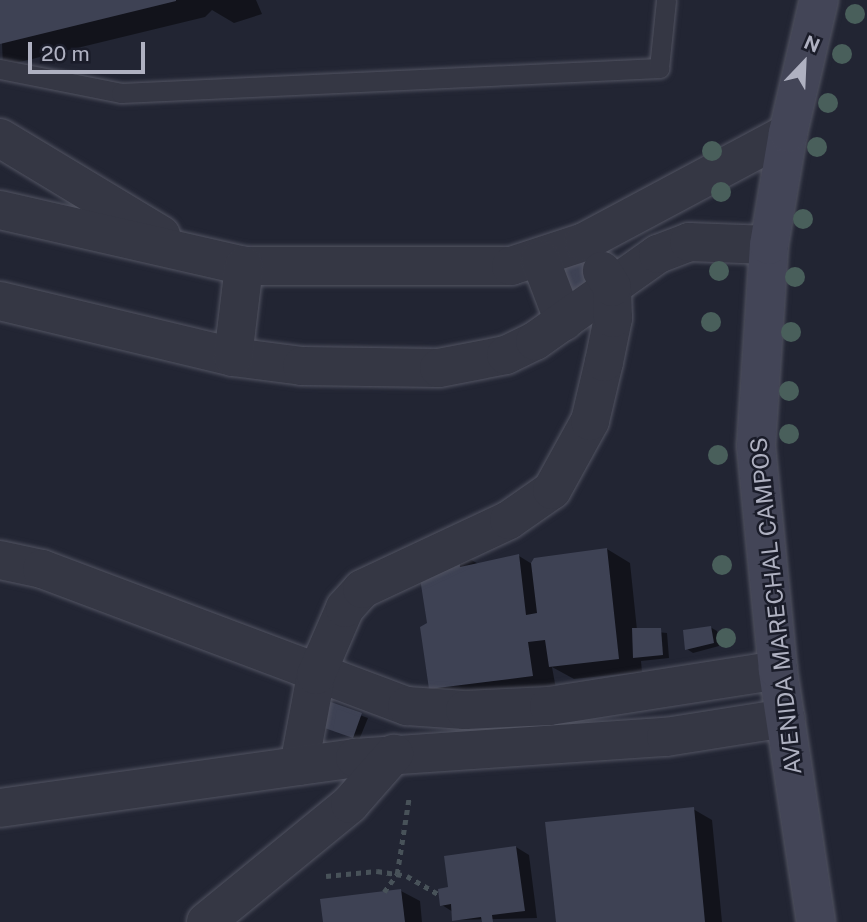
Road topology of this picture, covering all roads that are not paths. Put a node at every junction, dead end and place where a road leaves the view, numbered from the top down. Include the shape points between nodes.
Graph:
1 (666, 0) edge
2 (819, 0) edge
3 (0, 69) edge
4 (788, 134) junction
5 (0, 138) edge
6 (0, 210) edge
7 (584, 242) junction
8 (769, 245) junction
9 (187, 251) junction
10 (540, 259) junction
11 (244, 266) junction
12 (612, 287) junction
13 (0, 301) edge
14 (564, 322) junction
15 (233, 357) junction
16 (0, 560) edge
17 (778, 670) junction
18 (316, 675) junction
19 (786, 718) junction
20 (405, 754) junction
21 (299, 766) junction
22 (0, 808) edge
23 (809, 913) edge
24 (206, 922) edge

1 - 3 lane via 659,68 121,93
2 - 4 street, AVENIDA MARECHAL CAMPOS
4 - 7 street
4 - 8 street, AVENIDA MARECHAL CAMPOS
5 - 9 street
6 - 9 street
7 - 10 street
7 - 12 street
8 - 12 street via 689,242 658,254
8 - 17 street, AVENIDA MARECHAL CAMPOS via 756,446
9 - 11 street
10 - 11 street via 511,266
10 - 14 street
11 - 15 street
12 - 14 street
12 - 18 street via 613,318 590,421 552,490 509,520 362,589 330,633
13 - 15 street
14 - 15 street via 506,355 439,368 302,366
16 - 18 street via 42,569
17 - 18 street via 549,706 465,710 407,706
17 - 19 street, AVENIDA MARECHAL CAMPOS
18 - 21 street
19 - 20 street via 666,737
19 - 23 street, AVENIDA MARECHAL CAMPOS
20 - 21 street
20 - 24 street
21 - 22 street

